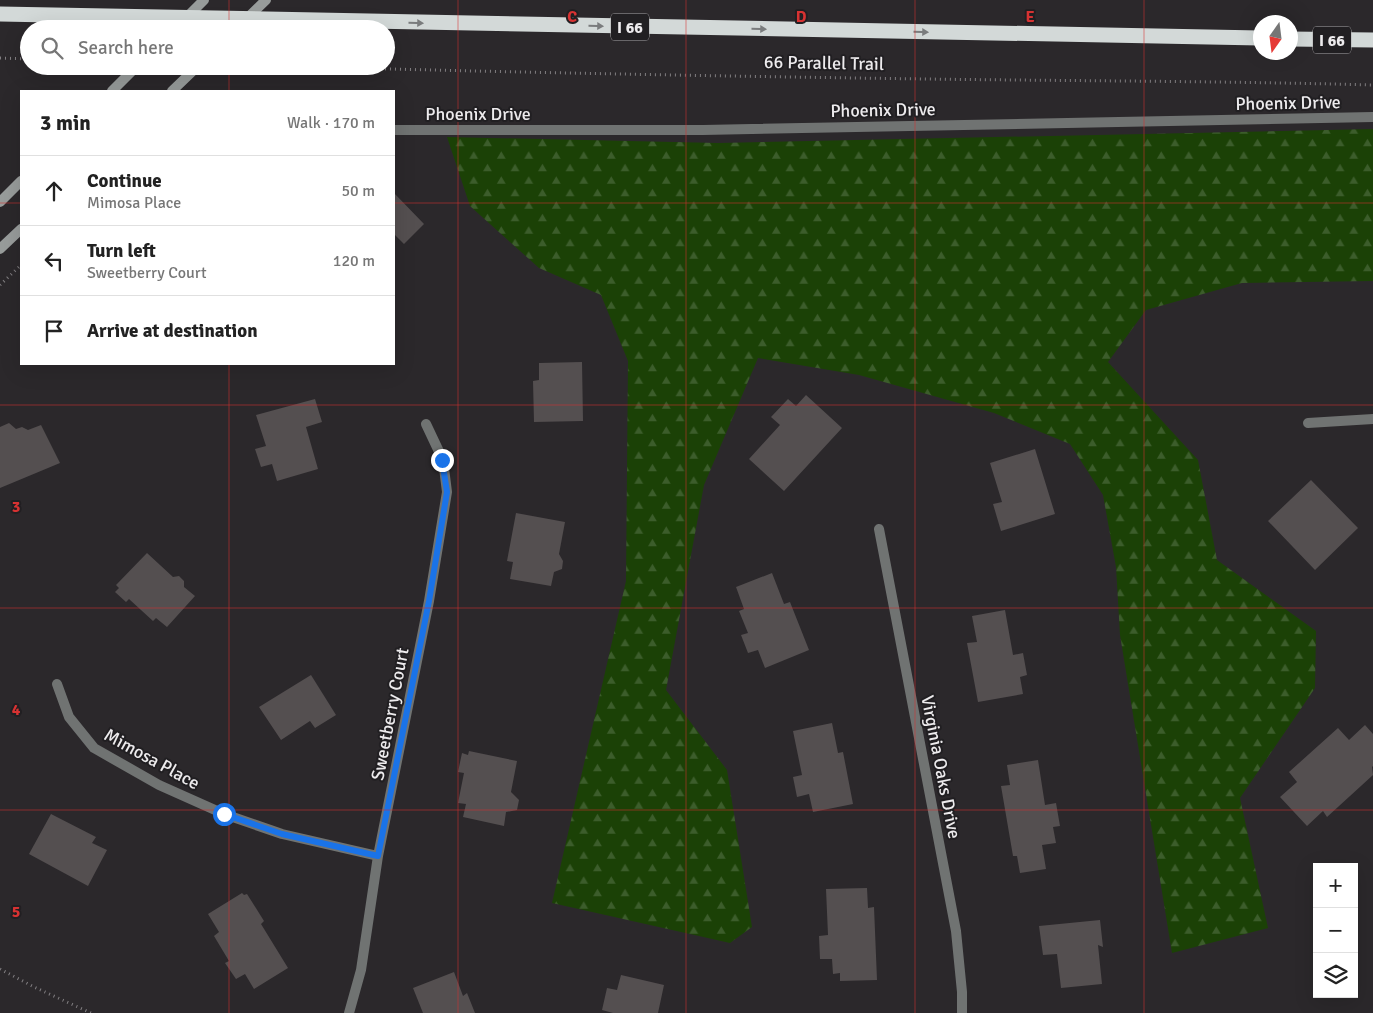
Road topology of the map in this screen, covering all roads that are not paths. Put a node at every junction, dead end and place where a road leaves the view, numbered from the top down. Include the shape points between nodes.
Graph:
1 (204, 0) edge
2 (266, 0) edge
3 (0, 14) edge
4 (184, 20) edge
5 (245, 20) edge
6 (315, 20) edge
7 (395, 22) edge
8 (1253, 38) edge
9 (1298, 39) edge
10 (1373, 40) edge
11 (129, 75) edge
12 (189, 75) edge
13 (115, 88) edge
14 (175, 88) edge
15 (1373, 117) edge
16 (395, 130) edge
17 (20, 182) edge
18 (0, 202) edge
19 (20, 230) edge
20 (0, 249) edge
21 (1373, 419) edge
22 (1308, 422) dead end
23 (426, 424) dead end
24 (879, 529) dead end
25 (57, 684) dead end
26 (378, 856) junction
27 (349, 1013) edge
28 (962, 1013) edge

1 - 4 main road
2 - 5 main road
3 -> 6 highway, I 66
7 -> 8 highway, I 66
9 - 10 highway, I 66
11 - 13 main road
12 - 14 main road
15 - 16 street, Phoenix Drive via 703,130
17 - 18 main road
19 - 20 main road
21 - 22 street
23 - 26 street, Sweetberry Court via 442,460 447,492 429,601
24 - 28 street, Virginia Oaks Drive via 956,931
25 - 26 street, Mimosa Place via 69,717 94,748 158,785 224,814 282,834
26 - 27 street, Sweetberry Court via 361,970

